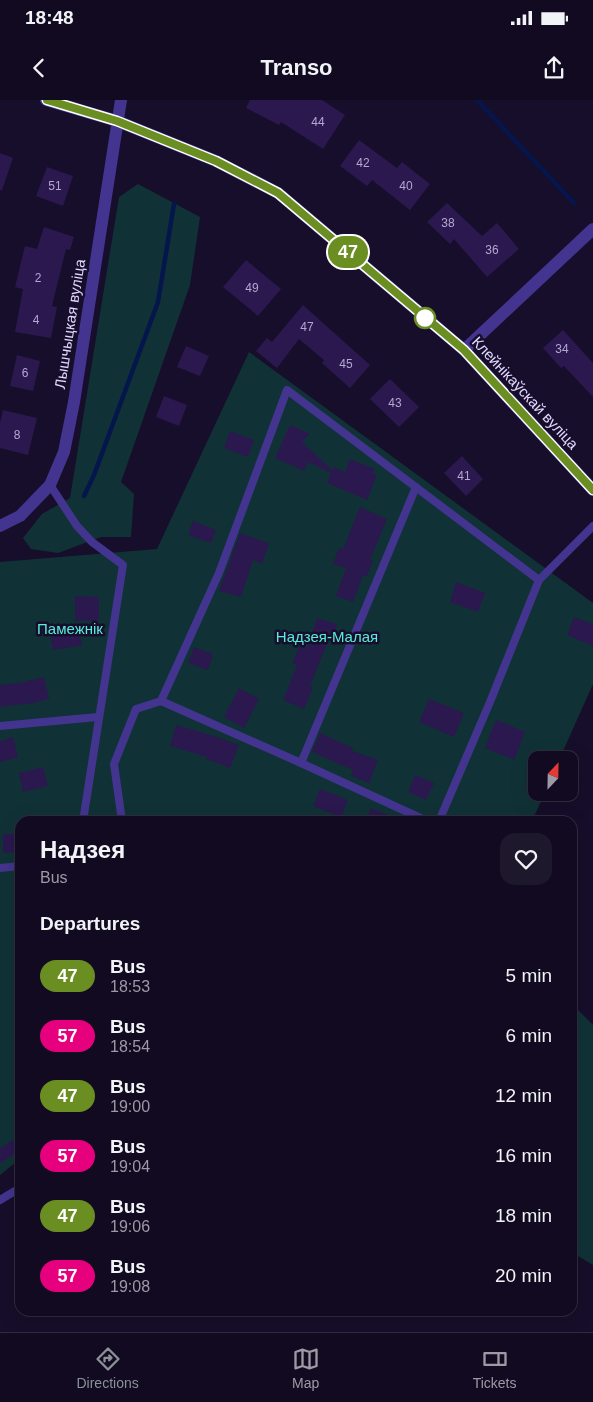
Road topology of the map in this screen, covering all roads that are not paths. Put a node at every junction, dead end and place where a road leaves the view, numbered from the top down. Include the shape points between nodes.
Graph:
1 (46, 100) edge
2 (121, 100) edge
3 (117, 121) junction
4 (593, 229) edge
5 (464, 350) junction
6 (50, 485) junction
7 (416, 487) junction
8 (593, 490) edge
9 (0, 526) edge
10 (593, 526) edge
11 (539, 580) junction
12 (160, 701) junction
13 (98, 716) junction
14 (0, 726) edge
15 (300, 763) junction
16 (84, 816) edge
17 (121, 816) edge
18 (416, 816) edge
19 (441, 816) edge
20 (15, 866) edge
21 (0, 868) edge
22 (15, 1191) edge
23 (0, 1200) edge

1 - 3 street, Клейнікаўскай вуліца
2 - 3 street, Лышчыцкая вуліца
3 - 5 street, Клейнікаўскай вуліца via 216,161 278,193
3 - 6 street, Лышчыцкая вуліца via 74,402 64,452
4 - 5 street
5 - 8 street, Клейнікаўскай вуліца
6 - 9 street, Лышчыцкая вуліца via 20,516
6 - 13 lane via 77,526 92,542 123,565
7 - 11 lane
7 - 12 lane via 287,390 218,573
7 - 15 lane
10 - 11 lane
11 - 19 lane
12 - 15 lane
12 - 17 lane via 136,709 114,764
13 - 14 lane
13 - 16 lane
15 - 18 lane
20 - 21 lane
22 - 23 lane

